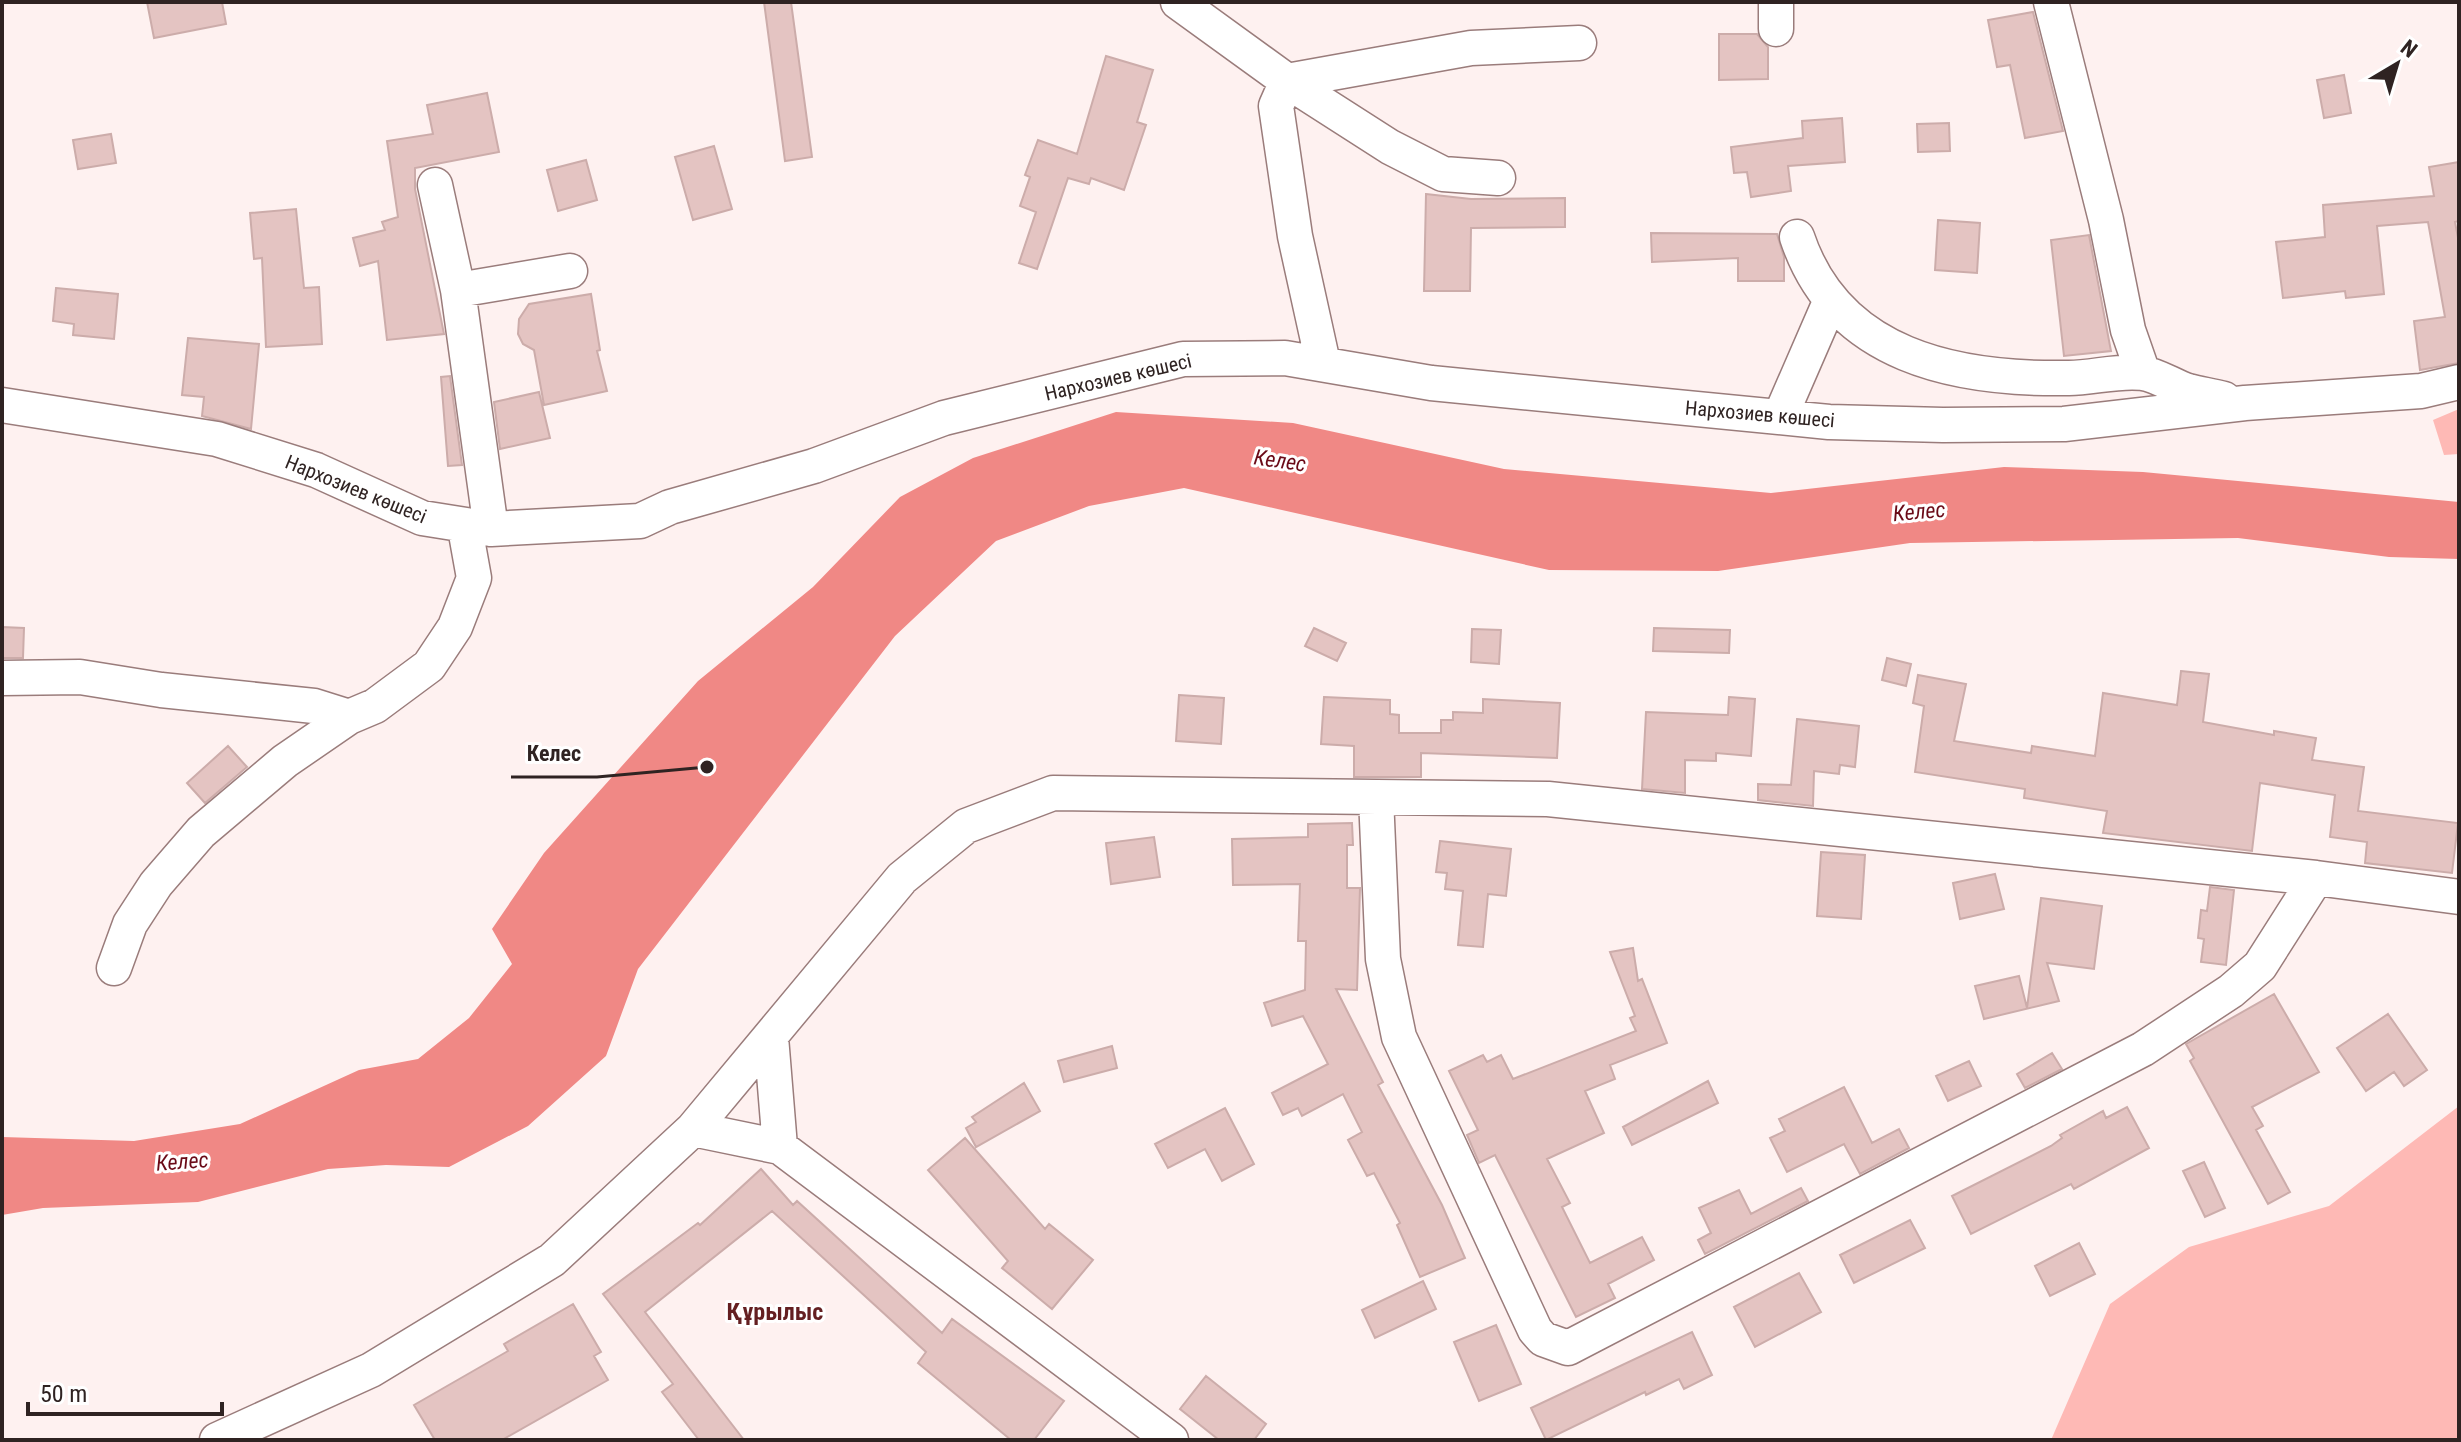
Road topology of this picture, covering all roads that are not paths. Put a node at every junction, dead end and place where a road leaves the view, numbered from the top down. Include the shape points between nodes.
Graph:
1 (1178, 2) edge
2 (2051, 2) edge
3 (1579, 43) dead end
4 (1287, 81) junction
5 (1498, 178) dead end
6 (435, 185) dead end
7 (1797, 237) dead end
8 (570, 271) dead end
9 (458, 290) junction
10 (1830, 302) junction
11 (1323, 363) junction
12 (2143, 373) junction
13 (2459, 382) edge
14 (2245, 403) junction
15 (2, 405) edge
16 (1780, 417) junction
17 (478, 528) junction
18 (2, 678) edge
19 (349, 717) junction
20 (1376, 797) junction
21 (2316, 878) junction
22 (2459, 897) edge
23 (114, 968) dead end
24 (771, 1037) junction
25 (693, 1129) junction
26 (780, 1147) junction
27 (217, 1440) edge
28 (1171, 1440) edge

1 - 4 street
2 - 12 street
3 - 4 street via 1471,48
4 - 5 street via 1443,174
4 - 11 street via 1276,106 1295,236
6 - 9 street
7 - 10 street via 1806,266
8 - 9 street
9 - 17 street
10 - 12 street via 1868,333 1903,352 1972,375 2068,378
10 - 16 street
11 - 16 street, Нархозиев көшесі via 1431,383
11 - 17 street, Нархозиев көшесі via 1183,359 944,418 640,521
12 - 14 street via 2189,391
13 - 14 street, Нархозиев көшесі via 2421,391
14 - 16 street, Нархозиев көшесі via 2064,424
15 - 17 street, Нархозиев көшесі via 217,439 316,470 422,518
17 - 19 street via 474,578 455,627 429,666 375,706
18 - 19 street via 80,677 314,706
19 - 23 street via 285,761 201,832 149,894 130,924
20 - 21 street via 1548,799
20 - 21 street via 1383,959 1399,1037 1535,1330 1543,1339 1568,1348 2143,1049 2260,966
20 - 24 street via 1053,793 966,826 902,878
21 - 22 street
24 - 25 street
24 - 26 street
25 - 26 street
25 - 27 street via 552,1260 371,1370
26 - 28 street

